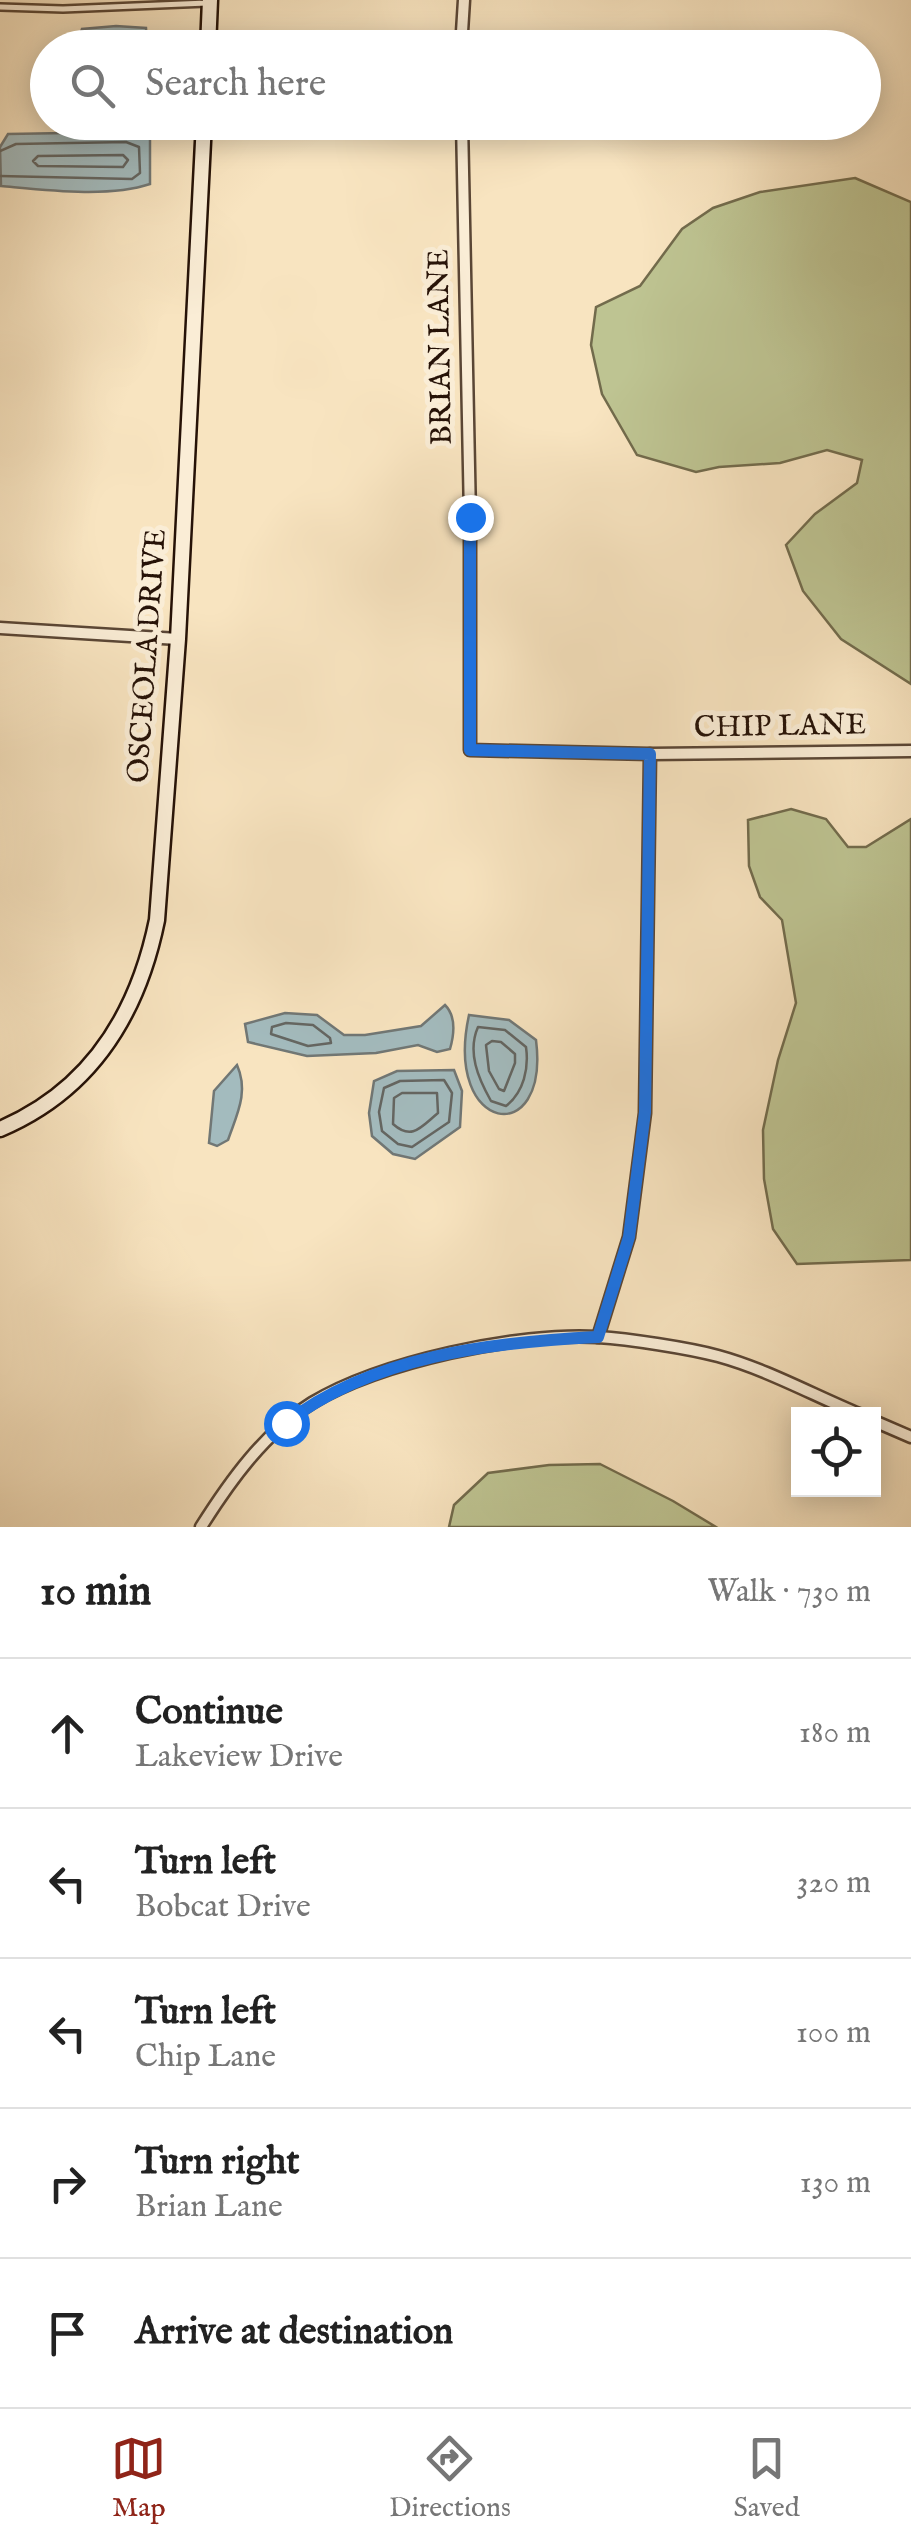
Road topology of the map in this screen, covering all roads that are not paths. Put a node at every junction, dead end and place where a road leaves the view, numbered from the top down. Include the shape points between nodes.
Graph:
1 (464, 0) edge
2 (210, 2) edge
3 (0, 7) edge
4 (209, 30) edge
5 (463, 30) edge
6 (203, 140) edge
7 (462, 140) edge
8 (0, 628) edge
9 (178, 639) junction
10 (470, 750) joint
11 (911, 751) edge
12 (650, 754) junction
13 (0, 1129) edge
14 (598, 1337) junction
15 (842, 1407) edge
16 (881, 1424) edge
17 (911, 1437) edge
18 (200, 1527) edge

1 - 5 street
2 - 3 lane
2 - 4 street
6 - 9 street, OSCEOLA DRIVE
7 - 10 street, BRIAN LANE
8 - 9 street
9 - 13 street, OSCEOLA DRIVE via 158,920 148,965 100,1056 60,1092
10 - 12 street, CHIP LANE
11 - 12 street, CHIP LANE
12 - 14 street via 645,1112 629,1237
14 - 15 street via 718,1356
14 - 18 street via 524,1340 367,1376 311,1404 272,1434
16 - 17 street

